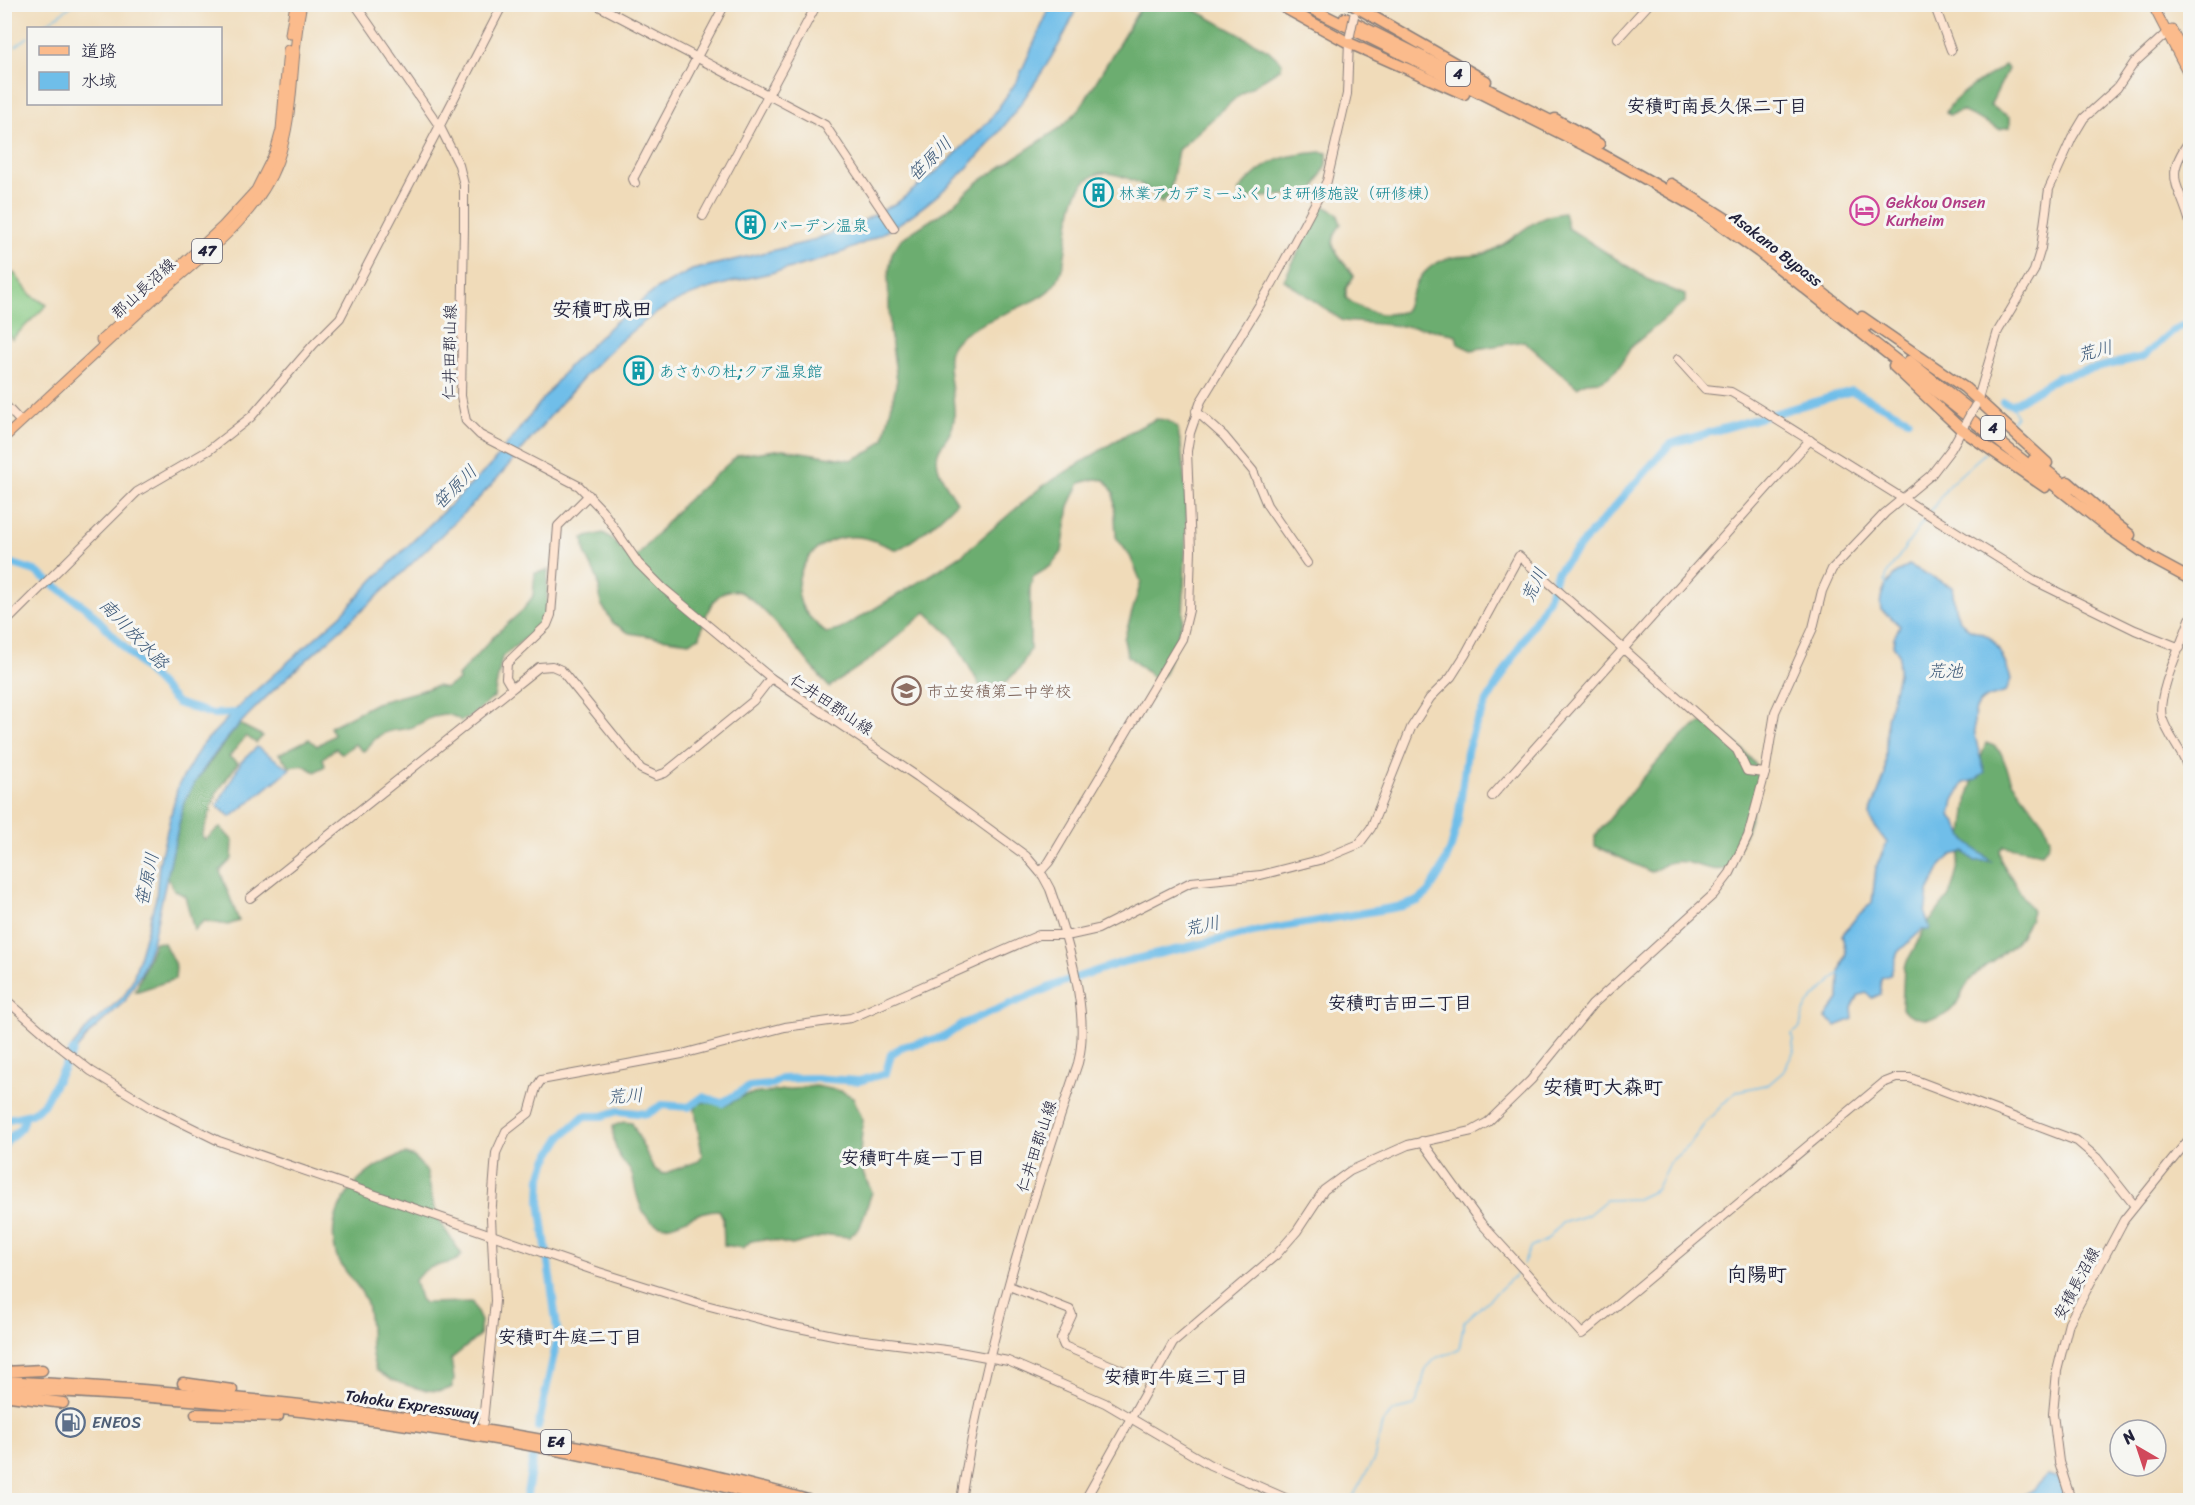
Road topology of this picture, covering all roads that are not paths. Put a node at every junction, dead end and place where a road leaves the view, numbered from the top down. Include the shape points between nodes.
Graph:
1 (295, 4) edge
2 (302, 4) edge
3 (355, 4) edge
4 (503, 4) edge
5 (595, 4) edge
6 (725, 4) edge
7 (817, 4) edge
8 (1278, 4) edge
9 (1302, 4) edge
10 (1317, 4) edge
11 (1649, 4) edge
12 (1934, 4) edge
13 (2152, 4) edge
14 (2157, 4) edge
15 (1354, 8) edge
16 (2169, 31) junction
17 (1618, 38) dead end
18 (1350, 39) junction
19 (1951, 50) dead end
20 (698, 57) junction
21 (2190, 63) edge
22 (2190, 76) edge
23 (768, 94) junction
24 (440, 127) junction
25 (1553, 129) junction
26 (2190, 140) edge
27 (1599, 144) junction
28 (635, 183) dead end
29 (703, 216) dead end
30 (2190, 223) edge
31 (893, 227) dead end
32 (1802, 277) junction
33 (1806, 290) junction
34 (1678, 359) dead end
35 (1976, 402) junction
36 (4, 404) edge
37 (1196, 411) junction
38 (19, 420) junction
39 (1964, 426) junction
40 (4, 429) edge
41 (4, 438) edge
42 (1810, 440) junction
43 (589, 495) junction
44 (1905, 499) junction
45 (2104, 520) junction
46 (1307, 563) dead end
47 (2190, 571) edge
48 (2190, 579) edge
49 (2190, 619) edge
50 (4, 624) edge
51 (2180, 648) junction
52 (1623, 649) junction
53 (771, 678) junction
54 (512, 688) junction
55 (1765, 773) junction
56 (2190, 776) edge
57 (1492, 796) dead end
58 (1040, 872) junction
59 (250, 898) dead end
60 (1064, 935) junction
61 (4, 998) edge
62 (2190, 1138) edge
63 (1422, 1141) junction
64 (2135, 1206) junction
65 (494, 1236) junction
66 (1009, 1286) junction
67 (990, 1357) junction
68 (42, 1370) dead end
69 (4, 1372) edge
70 (4, 1381) edge
71 (1151, 1382) junction
72 (183, 1383) dead end
73 (4, 1389) edge
74 (4, 1395) edge
75 (63, 1403) dead end
76 (300, 1404) junction
77 (196, 1414) dead end
78 (1131, 1417) junction
79 (380, 1422) junction
80 (483, 1422) dead end
81 (777, 1500) edge
82 (808, 1500) edge
83 (962, 1500) edge
84 (1085, 1500) edge
85 (1290, 1500) edge
86 (2071, 1500) edge

1 - 38 main road, 郡山長沼線 / 47 via 281,130 256,190
2 - 38 main road, 郡山長沼線 / 47 via 287,131 277,164 255,202
3 - 24 street, 仁井田郡山線
4 - 24 street
5 - 20 street
6 - 20 street
7 - 23 street
8 - 18 highway
9 - 25 highway, Asakano Bypass / 4
10 - 27 highway, Asakano Bypass / 4
11 - 17 street
12 - 19 street
13 - 16 main road
14 - 16 main road
15 - 18 street, bridge
15 - 27 highway
16 - 21 main road
16 - 22 main road
16 - 35 street via 2133,63 2117,88 2084,118 2072,138 2049,189 2034,271 1998,331
18 - 25 highway via 1485,103
18 - 37 street via 1346,101 1327,181 1272,284
20 - 23 street
20 - 28 street via 634,177
23 - 29 street
23 - 31 street via 825,125
24 - 43 street, 仁井田郡山線 via 454,151 464,185 462,407 468,423 491,441 570,480
24 - 50 street via 340,318 251,417 208,450 137,492
25 - 33 highway, Asakano Bypass / 4 via 1697,208
26 - 30 street via 2174,176
27 - 32 highway, Asakano Bypass / 4 via 1692,196
32 - 35 highway
32 - 45 highway, Asakano Bypass / 4
33 - 39 highway
33 - 45 highway, Asakano Bypass / 4
34 - 42 street via 1705,389 1735,394
35 - 39 street, bridge
35 - 45 highway
36 - 38 street
37 - 46 street via 1224,436 1253,471 1268,505
37 - 58 street via 1187,451 1191,550 1189,610 1184,633
38 - 40 main road, 郡山長沼線 / 47
38 - 41 main road, 郡山長沼線 / 47
39 - 44 street via 1932,475
39 - 45 highway
42 - 44 street
42 - 52 street
43 - 53 street, 仁井田郡山線 via 647,573
43 - 54 street via 558,526 551,615 540,634 507,663 506,678
44 - 51 street via 2034,581
44 - 55 street via 1844,554 1828,576 1813,628 1775,712
45 - 47 highway, Asakano Bypass / 4
45 - 48 highway, Asakano Bypass / 4 via 2153,559
49 - 51 street
51 - 56 street via 2161,710
52 - 55 street via 1737,750 1747,771
52 - 57 street
52 - 60 street via 1519,556 1466,655 1411,728 1371,828 1362,841 1330,856 1261,875 1189,883 1098,929
53 - 54 street via 753,701 665,773 656,776 642,769 558,668 539,667
53 - 58 street, 仁井田郡山線 via 918,777 1026,856
54 - 59 street
55 - 63 street via 1740,855 1706,903 1592,1005 1531,1080 1488,1122 1472,1131
58 - 60 street, 仁井田郡山線 via 1050,889
60 - 65 street via 1034,937 851,1018 785,1027 682,1054 544,1079 536,1088 529,1113 511,1126 498,1147 491,1218
60 - 66 street, 仁井田郡山線 via 1082,1013 1080,1055 1019,1243
61 - 65 street via 91,1071 185,1126 274,1162
62 - 64 street, 安積長沼線
63 - 64 street via 1481,1223 1582,1334 1883,1083 1896,1078 1910,1078 2077,1141 2097,1158
63 - 71 street via 1358,1167 1333,1183 1276,1255 1173,1342
64 - 86 street, 安積長沼線 via 2073,1314 2059,1363 2053,1400 2054,1436
65 - 67 street via 698,1303 778,1324 848,1338
65 - 80 street via 495,1301
66 - 67 street, 仁井田郡山線
66 - 71 street via 1070,1310 1072,1315 1061,1339 1064,1346
67 - 78 street via 1079,1390
67 - 83 street, 仁井田郡山線 via 973,1424
68 - 69 highway
70 - 76 highway, Tohoku Expressway / E4
71 - 78 street
72 - 76 highway
73 - 79 highway, Tohoku Expressway / E4 via 211,1403
74 - 75 highway
76 - 82 highway, Tohoku Expressway / E4 via 416,1418 550,1441
77 - 79 highway
78 - 84 street
78 - 85 street via 1210,1465
79 - 81 highway, Tohoku Expressway / E4 via 559,1451

